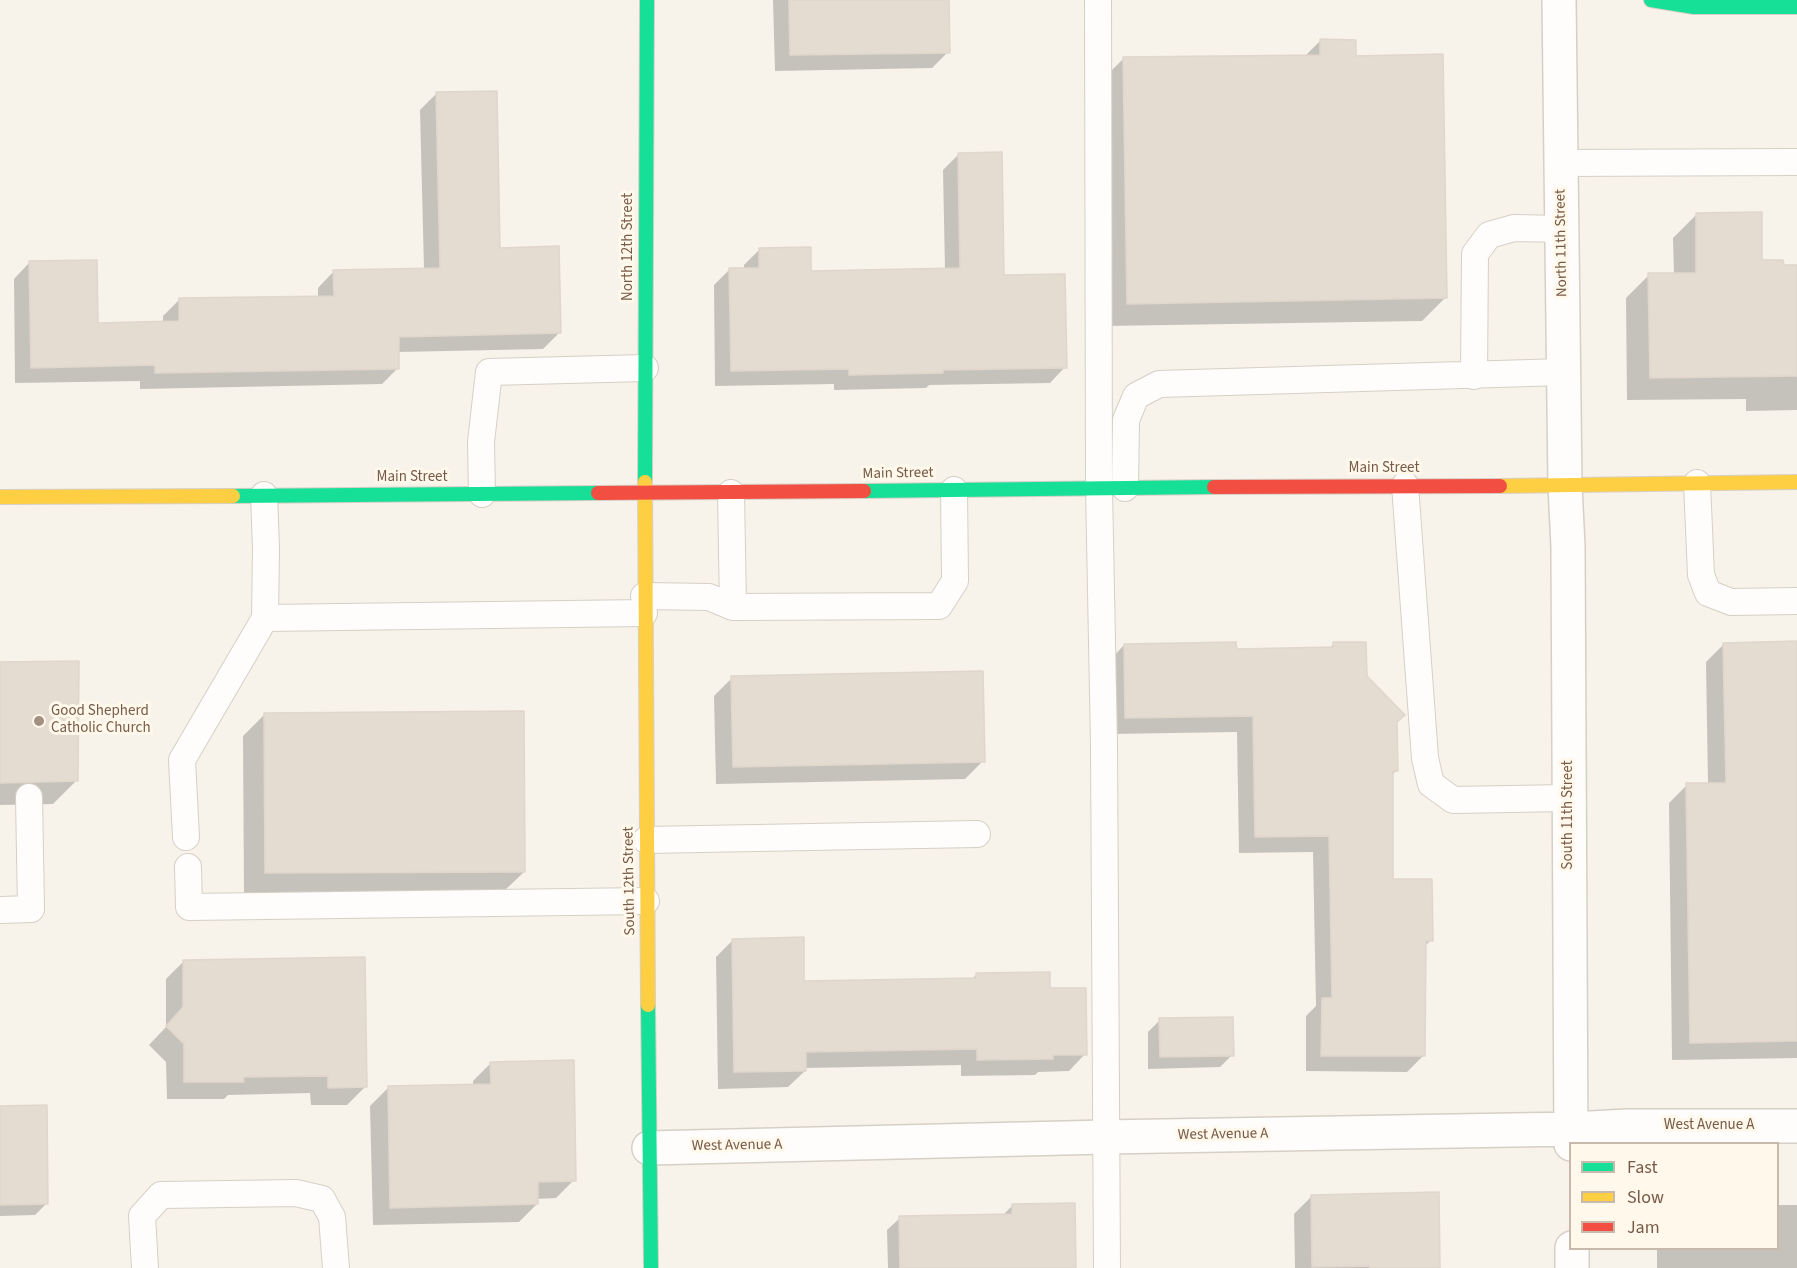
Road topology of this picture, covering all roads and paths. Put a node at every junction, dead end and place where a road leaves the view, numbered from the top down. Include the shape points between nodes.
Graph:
1 (647, 0) edge
2 (1098, 0) edge
3 (1559, 0) edge
4 (1651, 0) edge
5 (1797, 7) edge
6 (1797, 162) edge
7 (1560, 163) junction
8 (1562, 229) junction
9 (645, 368) junction
10 (1564, 372) junction
11 (1474, 376) junction
12 (1797, 482) edge
13 (1697, 483) junction
14 (1405, 485) junction
15 (1565, 486) junction
16 (1099, 488) junction
17 (1125, 488) junction
18 (954, 490) junction
19 (645, 493) junction
20 (731, 493) junction
21 (482, 494) junction
22 (264, 495) junction
23 (0, 497) edge
24 (1797, 600) edge
25 (644, 605) junction
26 (733, 607) junction
27 (265, 618) junction
28 (29, 797) dead end
29 (1568, 798) junction
30 (977, 834) dead end
31 (186, 837) dead end
32 (646, 840) junction
33 (188, 867) dead end
34 (646, 901) junction
35 (0, 910) edge
36 (1797, 1126) edge
37 (1571, 1136) edge
38 (1105, 1137) junction
39 (649, 1148) junction
40 (1572, 1250) edge
41 (145, 1268) edge
42 (336, 1268) edge
43 (651, 1268) edge
44 (1107, 1268) edge
45 (1572, 1268) edge

1 - 9 main road, North 12th Street
2 - 16 lane
3 - 7 street, North 11th Street
4 - 5 main road via 1694,7
6 - 7 lane
7 - 8 street, North 11th Street
8 - 10 street, North 11th Street
8 - 11 lane via 1514,228 1489,235 1474,254
9 - 19 main road, North 12th Street
9 - 21 lane via 489,372 481,442
10 - 11 lane
10 - 15 street, North 11th Street
11 - 17 lane via 1159,384 1136,396 1126,420
12 - 13 main road, Main Street
13 - 15 main road, Main Street
13 - 24 lane via 1701,575 1708,594 1731,602
14 - 15 main road, Main Street
14 - 17 main road, Main Street
14 - 29 lane via 1425,758 1431,783 1453,800
15 - 29 street, South 11th Street
16 - 17 main road, Main Street
16 - 18 main road, Main Street
16 - 38 lane
18 - 20 main road, Main Street
18 - 26 lane via 955,581 939,606
19 - 20 main road, Main Street
19 - 21 main road, Main Street
19 - 25 main road, South 12th Street
20 - 26 lane
21 - 22 main road, Main Street
22 - 23 main road, Main Street
22 - 27 lane
25 - 26 lane via 709,597
25 - 27 lane
25 - 32 main road, South 12th Street
27 - 31 lane via 182,760
28 - 35 lane via 31,909
29 - 37 street, South 11th Street
30 - 32 lane
32 - 34 main road, South 12th Street
33 - 34 lane via 189,908
34 - 39 main road, South 12th Street
36 - 37 street, West Avenue A via 1628,1126
37 - 38 street, West Avenue A
38 - 39 street, West Avenue A
38 - 44 lane
39 - 43 main road, South 12th Street
40 - 45 street
41 - 42 lane via 142,1216 160,1195 296,1193 322,1199 332,1217

